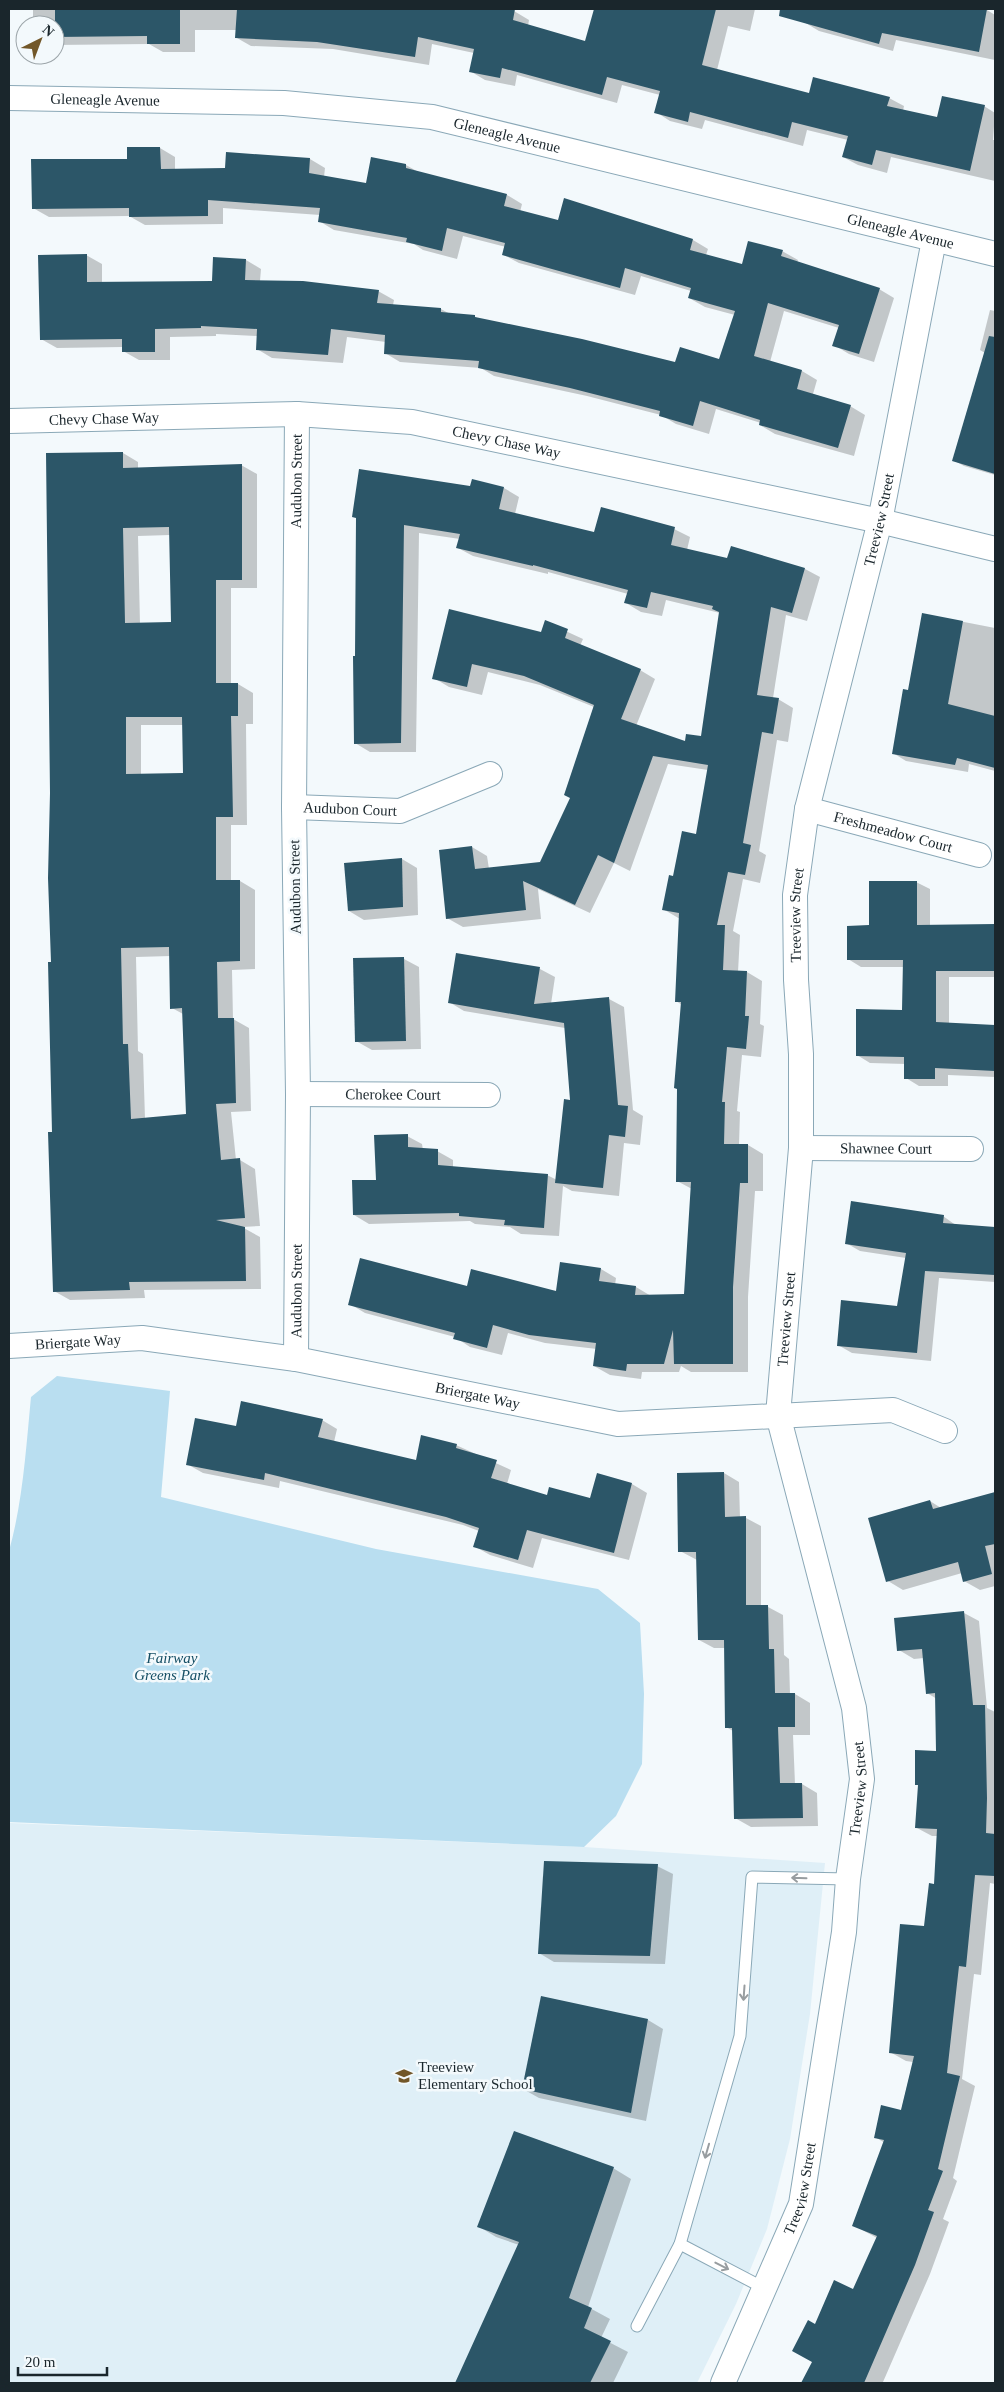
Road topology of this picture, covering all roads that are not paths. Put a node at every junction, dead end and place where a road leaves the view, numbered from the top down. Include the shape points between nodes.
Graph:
1 (9, 98) edge
2 (934, 240) junction
3 (995, 254) edge
4 (297, 414) junction
5 (9, 421) edge
6 (880, 521) junction
7 (995, 549) edge
8 (490, 774) dead end
9 (294, 807) junction
10 (807, 810) junction
11 (979, 855) dead end
12 (298, 1094) junction
13 (488, 1095) dead end
14 (801, 1148) junction
15 (970, 1149) dead end
16 (9, 1346) edge
17 (296, 1359) junction
18 (778, 1415) junction
19 (945, 1431) dead end
20 (848, 1879) junction
21 (680, 2244) junction
22 (764, 2288) junction
23 (638, 2326) dead end
24 (723, 2383) edge

1 - 2 street, Gleneagle Avenue via 284,103 432,118
2 - 3 street, Gleneagle Avenue
2 - 6 street, Treeview Street
4 - 5 street, Chevy Chase Way
4 - 6 street, Chevy Chase Way via 412,422
4 - 9 street, Audubon Street
6 - 7 street, Chevy Chase Way
6 - 10 street, Treeview Street
8 - 9 street, Audubon Court via 400,812
9 - 12 street, Audubon Street
10 - 11 street, Freshmeadow Court
10 - 14 street, Treeview Street via 795,895
12 - 13 street, Cherokee Court
12 - 17 street, Audubon Street
14 - 15 street, Shawnee Court
14 - 18 street, Treeview Street
16 - 17 street, Briergate Way via 142,1338
17 - 18 street, Briergate Way via 618,1424
18 - 19 street, Briergate Way via 893,1410
18 - 20 street, Treeview Street via 854,1708 862,1779
20 -> 21 lane via 752,1877 740,2036
20 - 22 street, Treeview Street via 844,1932 801,2204
21 -> 22 lane
21 - 23 lane
22 - 24 street, Treeview Street

